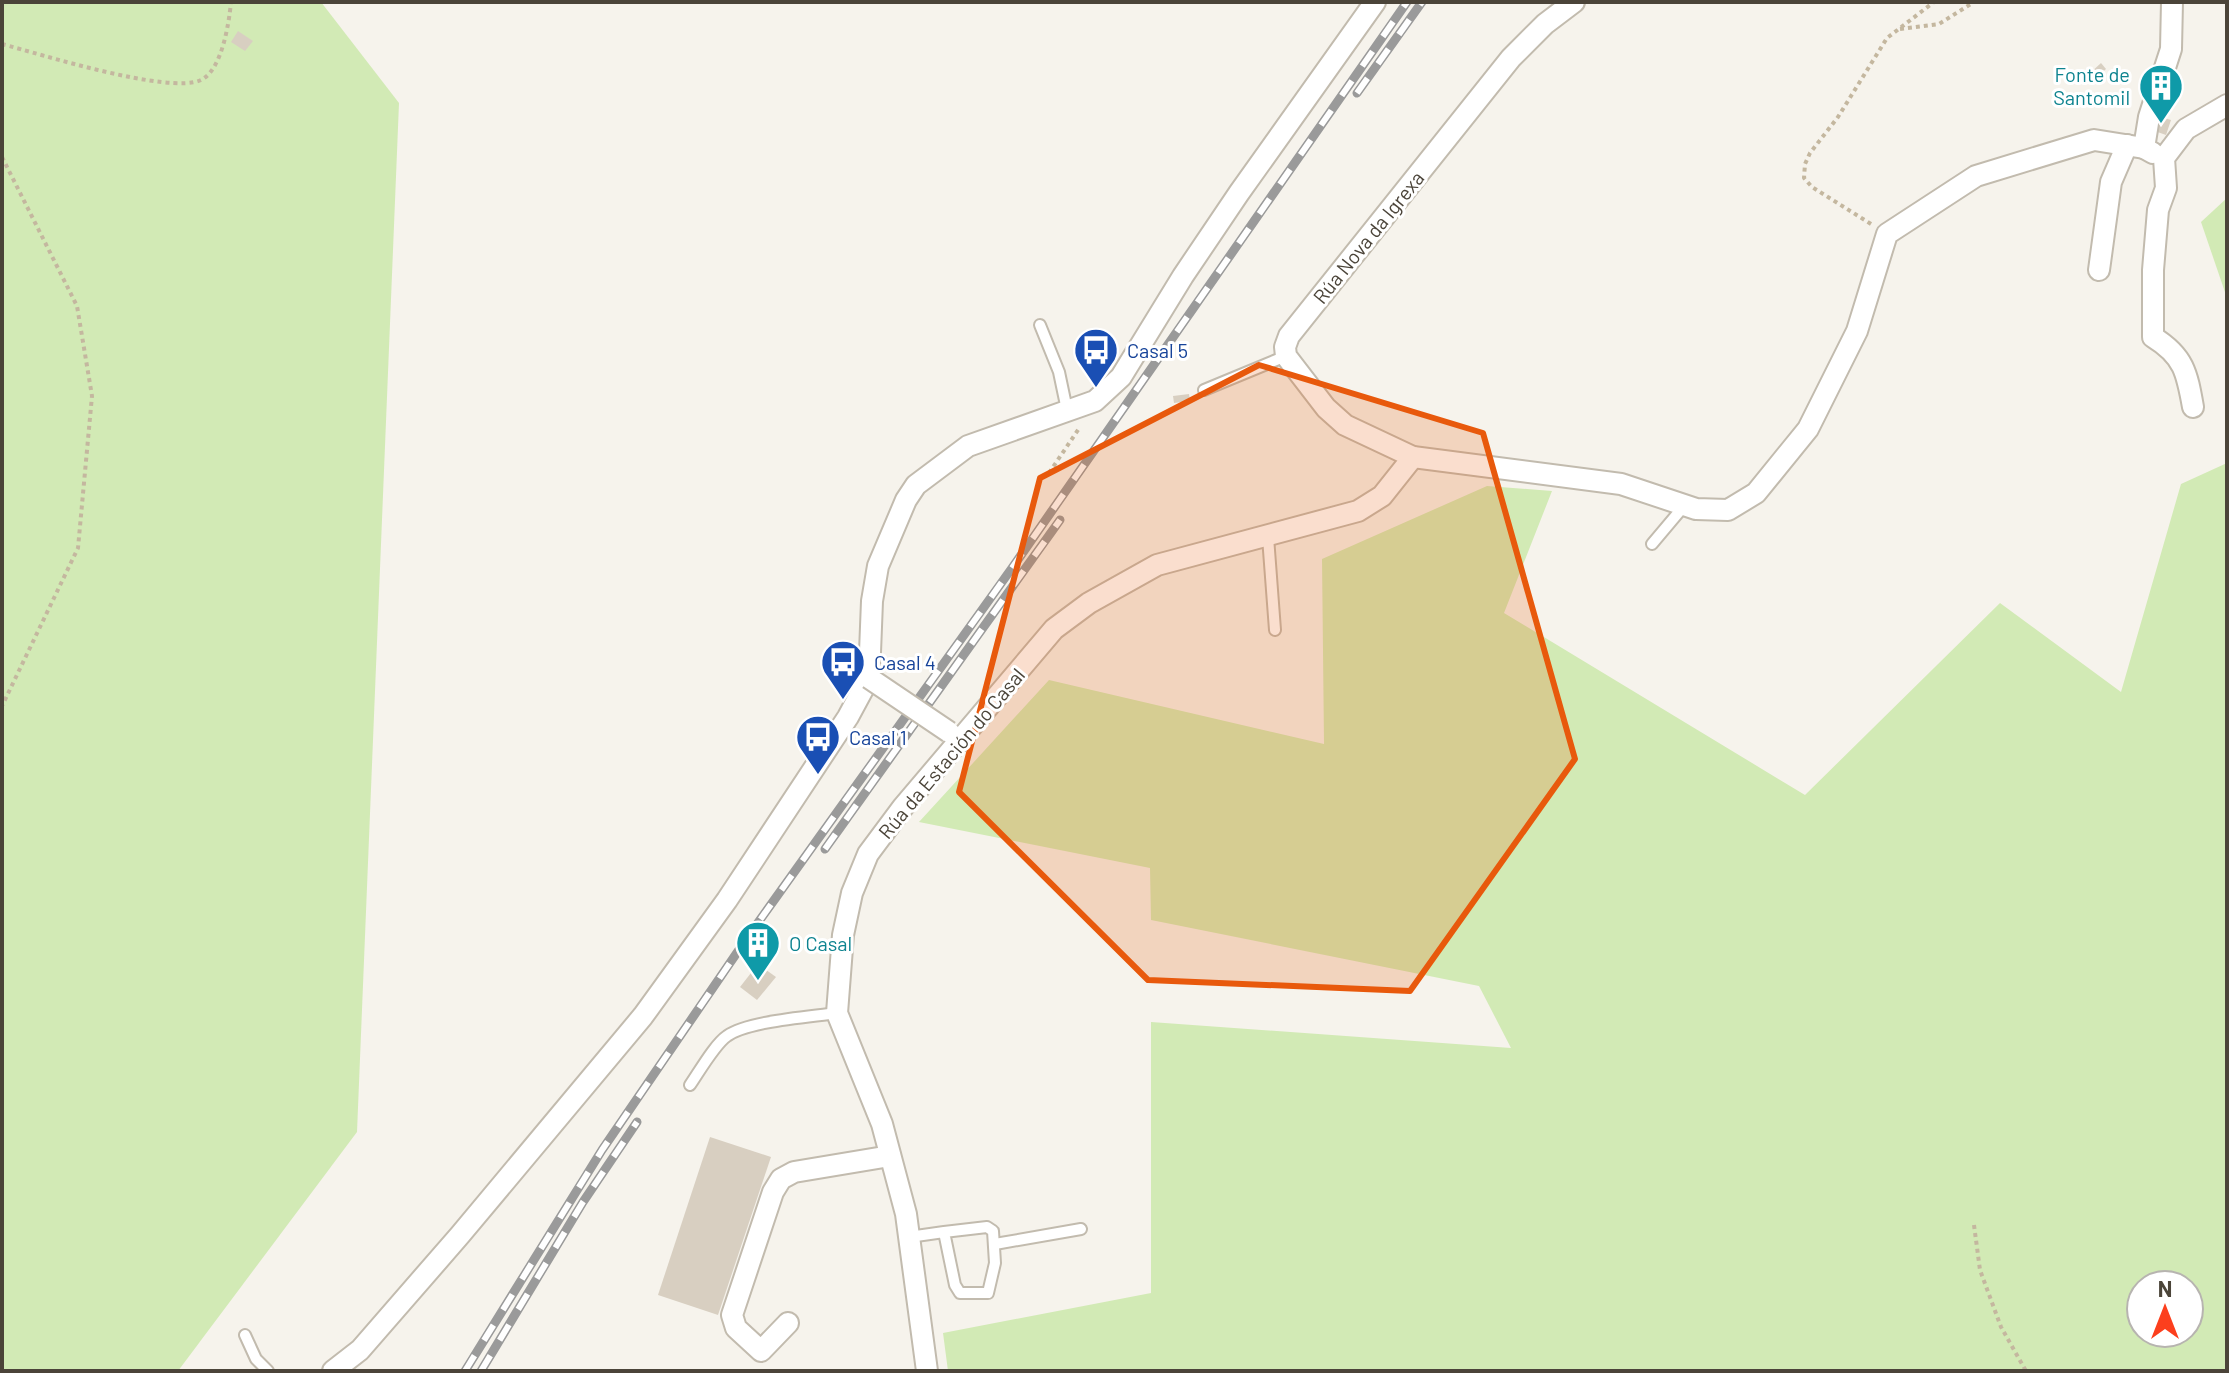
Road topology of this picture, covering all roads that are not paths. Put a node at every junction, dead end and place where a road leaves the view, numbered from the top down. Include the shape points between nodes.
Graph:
1 (1375, 2) edge
2 (2172, 2) edge
3 (1570, 3) edge
4 (2227, 105) edge
5 (2135, 146) junction
6 (2164, 158) junction
7 (2099, 270) dead end
8 (1040, 325) dead end
9 (1286, 356) junction
10 (1204, 390) dead end
11 (2193, 407) dead end
12 (1067, 410) junction
13 (1413, 457) junction
14 (1684, 506) junction
15 (1268, 537) junction
16 (1652, 544) dead end
17 (1275, 630) dead end
18 (869, 678) junction
19 (956, 736) junction
20 (837, 1013) junction
21 (690, 1085) dead end
22 (890, 1156) junction
23 (1081, 1229) dead end
24 (944, 1232) junction
25 (909, 1237) junction
26 (995, 1244) junction
27 (788, 1323) dead end
28 (245, 1335) dead end
29 (268, 1371) edge
30 (333, 1371) edge
31 (927, 1371) edge

1 - 12 street via 1231,204 1121,377 1095,401
2 - 5 street via 2171,49
3 - 9 street, Rúa Nova da Igrexa via 1511,58 1289,336
4 - 6 street via 2186,129
5 - 6 street
5 - 7 street via 2111,182
5 - 14 street via 2094,140 1976,176 1887,234 1857,331 1808,429 1756,493 1737,507 1719,511
6 - 11 street via 2166,188 2158,210 2153,270 2153,337 2172,348 2186,372
8 - 12 lane
9 - 10 lane
9 - 13 street via 1345,425
12 - 18 street via 968,446 916,485 878,566
13 - 14 street via 1621,484
13 - 15 street, Rúa da Estación do Casal via 1382,496 1358,511
14 - 16 lane
15 - 17 lane
15 - 19 street, Rúa da Estación do Casal via 1157,565 1089,603 1054,629
18 - 19 street, bridge
18 - 30 street via 727,900 643,1016 360,1350
19 - 20 street, Rúa da Estación do Casal via 868,854 843,935
20 - 21 lane via 754,1026 726,1036
20 - 22 street, Rúa da Estación do Casal
22 - 25 street, Rúa da Estación do Casal
22 - 27 street via 794,1172 773,1192 732,1315 736,1328 761,1351
23 - 26 lane
24 - 25 lane
24 - 26 lane via 987,1227
24 - 26 lane via 960,1293 988,1293
25 - 31 street, Rúa da Estación do Casal
28 - 29 lane

